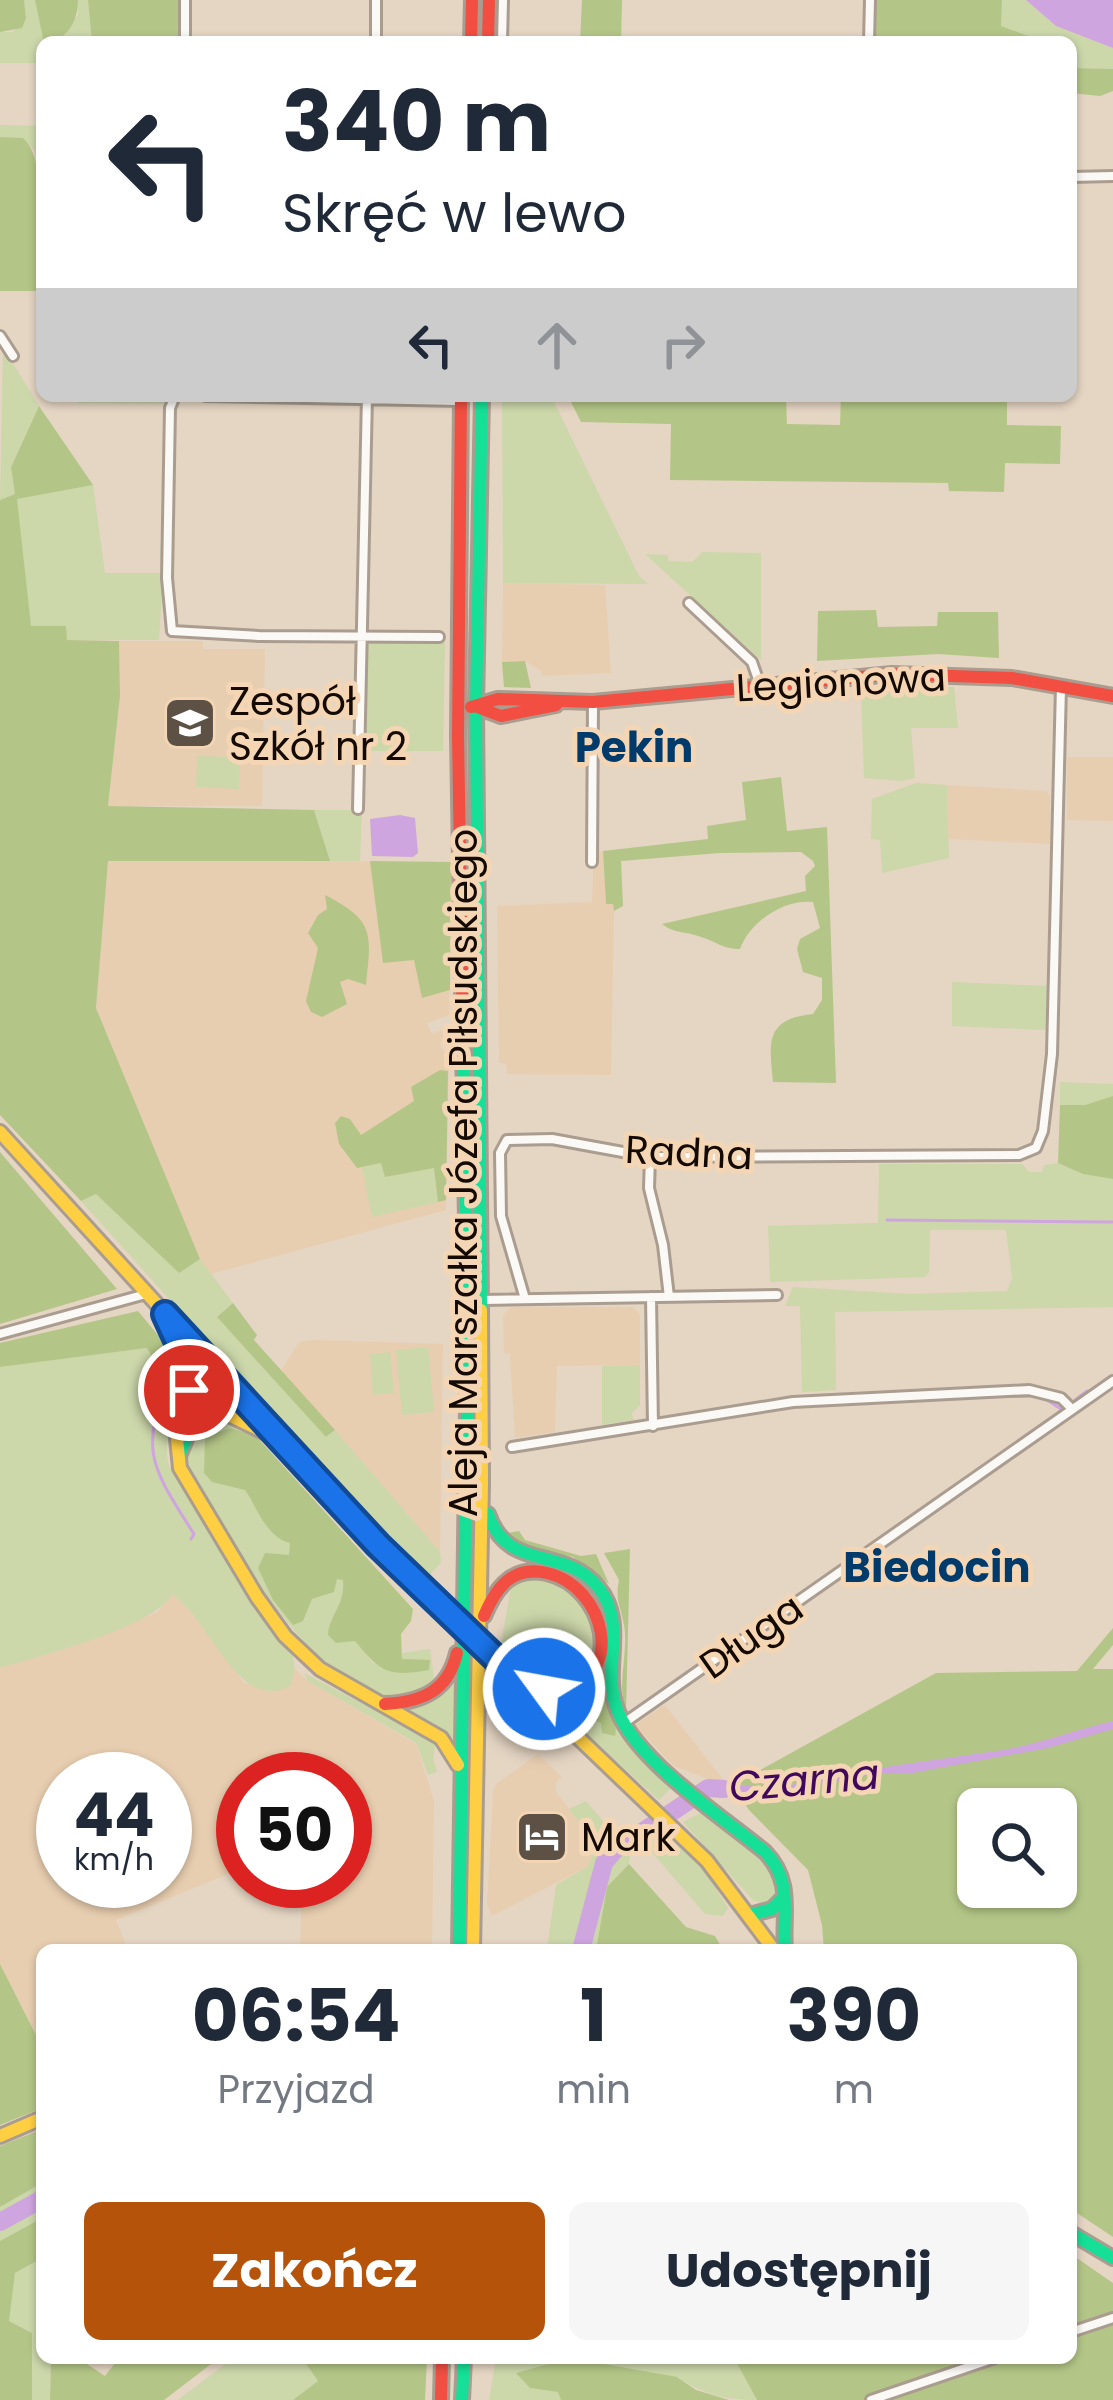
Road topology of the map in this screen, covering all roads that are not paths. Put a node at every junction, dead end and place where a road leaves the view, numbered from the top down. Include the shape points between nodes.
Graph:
1 (185, 0) edge
2 (376, 0) edge
3 (472, 0) edge
4 (489, 0) edge
5 (503, 0) edge
6 (871, 0) edge
7 (185, 36) edge
8 (376, 36) edge
9 (471, 36) edge
10 (488, 36) edge
11 (502, 36) edge
12 (869, 36) edge
13 (1113, 176) edge
14 (1077, 177) edge
15 (0, 336) edge
16 (13, 356) dead end
17 (174, 402) edge
18 (367, 402) edge
19 (461, 402) edge
20 (482, 402) edge
21 (689, 603) dead end
22 (362, 637) junction
23 (439, 637) dead end
24 (760, 685) junction
25 (1061, 686) junction
26 (1113, 696) edge
27 (593, 702) junction
28 (476, 706) junction
29 (458, 707) junction
30 (358, 809) dead end
31 (592, 862) dead end
32 (0, 1132) edge
33 (650, 1157) junction
34 (146, 1294) junction
35 (777, 1295) dead end
36 (669, 1297) junction
37 (651, 1298) junction
38 (525, 1299) junction
39 (483, 1300) junction
40 (165, 1314) junction
41 (0, 1334) edge
42 (1113, 1381) edge
43 (230, 1385) junction
44 (1072, 1409) junction
45 (180, 1417) junction
46 (199, 1418) junction
47 (652, 1426) junction
48 (284, 1444) junction
49 (512, 1448) dead end
50 (178, 1459) junction
51 (482, 1484) junction
52 (465, 1608) junction
53 (481, 1629) junction
54 (515, 1677) junction
55 (384, 1704) junction
56 (623, 1724) junction
57 (461, 1778) junction
58 (785, 1896) junction
59 (749, 1915) junction
60 (460, 1944) edge
61 (473, 1944) edge
62 (770, 1944) edge
63 (784, 1944) edge
64 (36, 2121) edge
65 (0, 2136) edge
66 (1077, 2237) edge
67 (1113, 2258) edge
68 (1113, 2318) edge
69 (1077, 2330) edge
70 (442, 2364) edge
71 (464, 2364) edge
72 (977, 2364) edge
73 (441, 2400) edge
74 (462, 2400) edge
75 (871, 2400) edge

1 - 7 street
2 - 8 street
3 - 9 main road
4 - 10 main road
5 - 11 street
6 - 12 street
13 - 14 street
15 - 16 street
17 - 22 street via 167,578 175,633
18 - 22 street
19 - 29 main road, Aleja Marszałka Józefa Piłsudskiego
20 - 28 main road, Aleja Marszałka Józefa Piłsudskiego
21 - 24 street via 752,662
22 - 23 street
22 - 30 street
24 - 25 main road, Legionowa via 955,674
24 - 27 main road, Legionowa
25 - 26 main road, Legionowa
25 - 33 street, Radna via 1052,1054 1036,1148 1019,1155
27 - 28 main road, Legionowa via 502,716
27 - 31 street
28 - 29 main road, Legionowa
28 - 39 main road, Aleja Marszałka Józefa Piłsudskiego
29 - 52 main road, Aleja Marszałka Józefa Piłsudskiego
32 - 34 main road
33 - 36 street
33 - 38 street, Radna via 552,1139 502,1143 502,1227
34 - 40 main road
34 - 41 street
35 - 36 street
36 - 37 street
37 - 38 street
37 - 47 street
38 - 39 street
39 - 51 main road, Aleja Marszałka Józefa Piłsudskiego
40 - 43 main road
40 - 45 main road via 189,1366
42 - 44 street, Długa
43 - 45 main road via 207,1391
43 - 46 main road
43 - 48 main road
44 - 47 street via 1046,1392 1009,1390 793,1402
44 - 56 street, Długa
45 - 50 main road
46 - 48 main road via 238,1414
46 - 50 main road
47 - 49 street
48 - 54 main road, bridge
50 - 55 main road via 285,1636 331,1676
51 - 53 main road, Aleja Marszałka Józefa Piłsudskiego
51 - 56 main road via 497,1540 509,1551 572,1565 607,1600
52 - 55 main road via 455,1665 441,1688 418,1702
52 - 57 main road, Aleja Marszałka Józefa Piłsudskiego
53 - 54 main road via 499,1587 518,1573 556,1574 587,1595 602,1635 588,1678 556,1690
53 - 61 main road, Aleja Marszałka Józefa Piłsudskiego
54 - 59 main road via 680,1834
55 - 57 main road via 441,1738
56 - 58 main road via 774,1862
57 - 60 main road, Aleja Marszałka Józefa Piłsudskiego
58 - 59 main road
58 - 63 main road
59 - 62 main road
64 - 65 main road
66 - 67 main road
68 - 69 street
70 - 73 main road
71 - 74 main road
72 - 75 street

